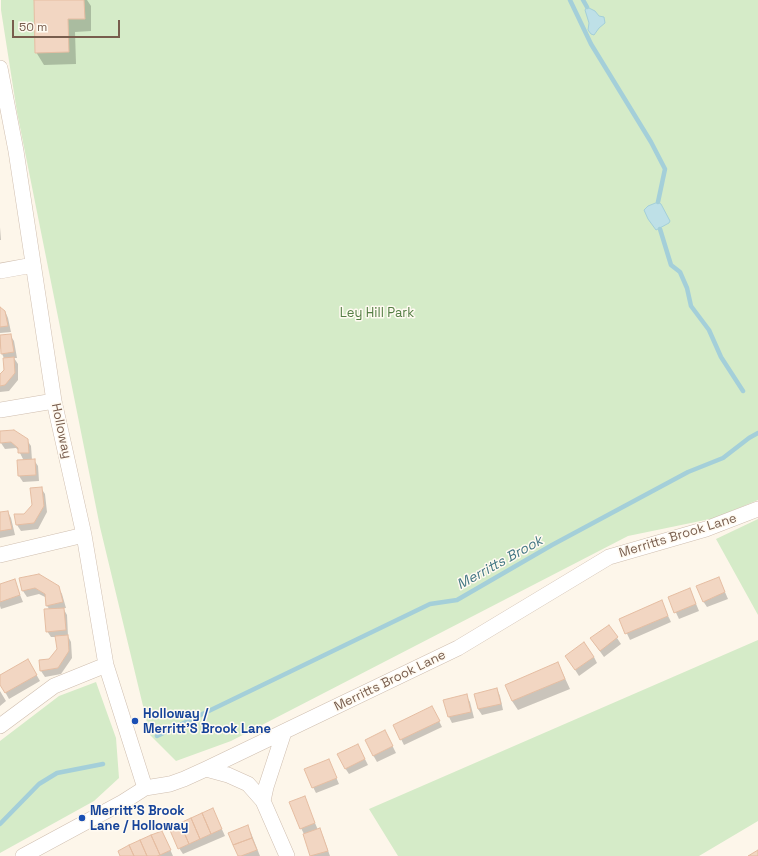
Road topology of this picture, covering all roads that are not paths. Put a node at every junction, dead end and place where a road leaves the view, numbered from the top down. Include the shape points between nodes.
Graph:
1 (0, 68) edge
2 (5, 117) edge
3 (33, 264) junction
4 (0, 271) edge
5 (54, 401) junction
6 (0, 410) edge
7 (758, 509) edge
8 (84, 535) junction
9 (0, 554) edge
10 (106, 665) junction
11 (0, 726) edge
12 (284, 732) junction
13 (206, 769) junction
14 (145, 788) junction
15 (262, 801) junction
16 (23, 856) edge
17 (287, 856) edge

1 - 2 street, Holloway
2 - 3 street, Holloway via 16,151
3 - 4 street
3 - 5 street, Holloway
5 - 6 street
5 - 8 street, Holloway
7 - 12 street, Merritts Brook Lane via 706,529 609,557 458,648
8 - 9 street
8 - 10 street, Holloway
10 - 11 street via 54,686
10 - 14 street, Holloway
12 - 13 street, Merritts Brook Lane
12 - 15 street
13 - 14 street, Merritts Brook Lane via 177,781
13 - 15 street via 248,784
14 - 16 street, Merritts Brook Lane
15 - 17 street

